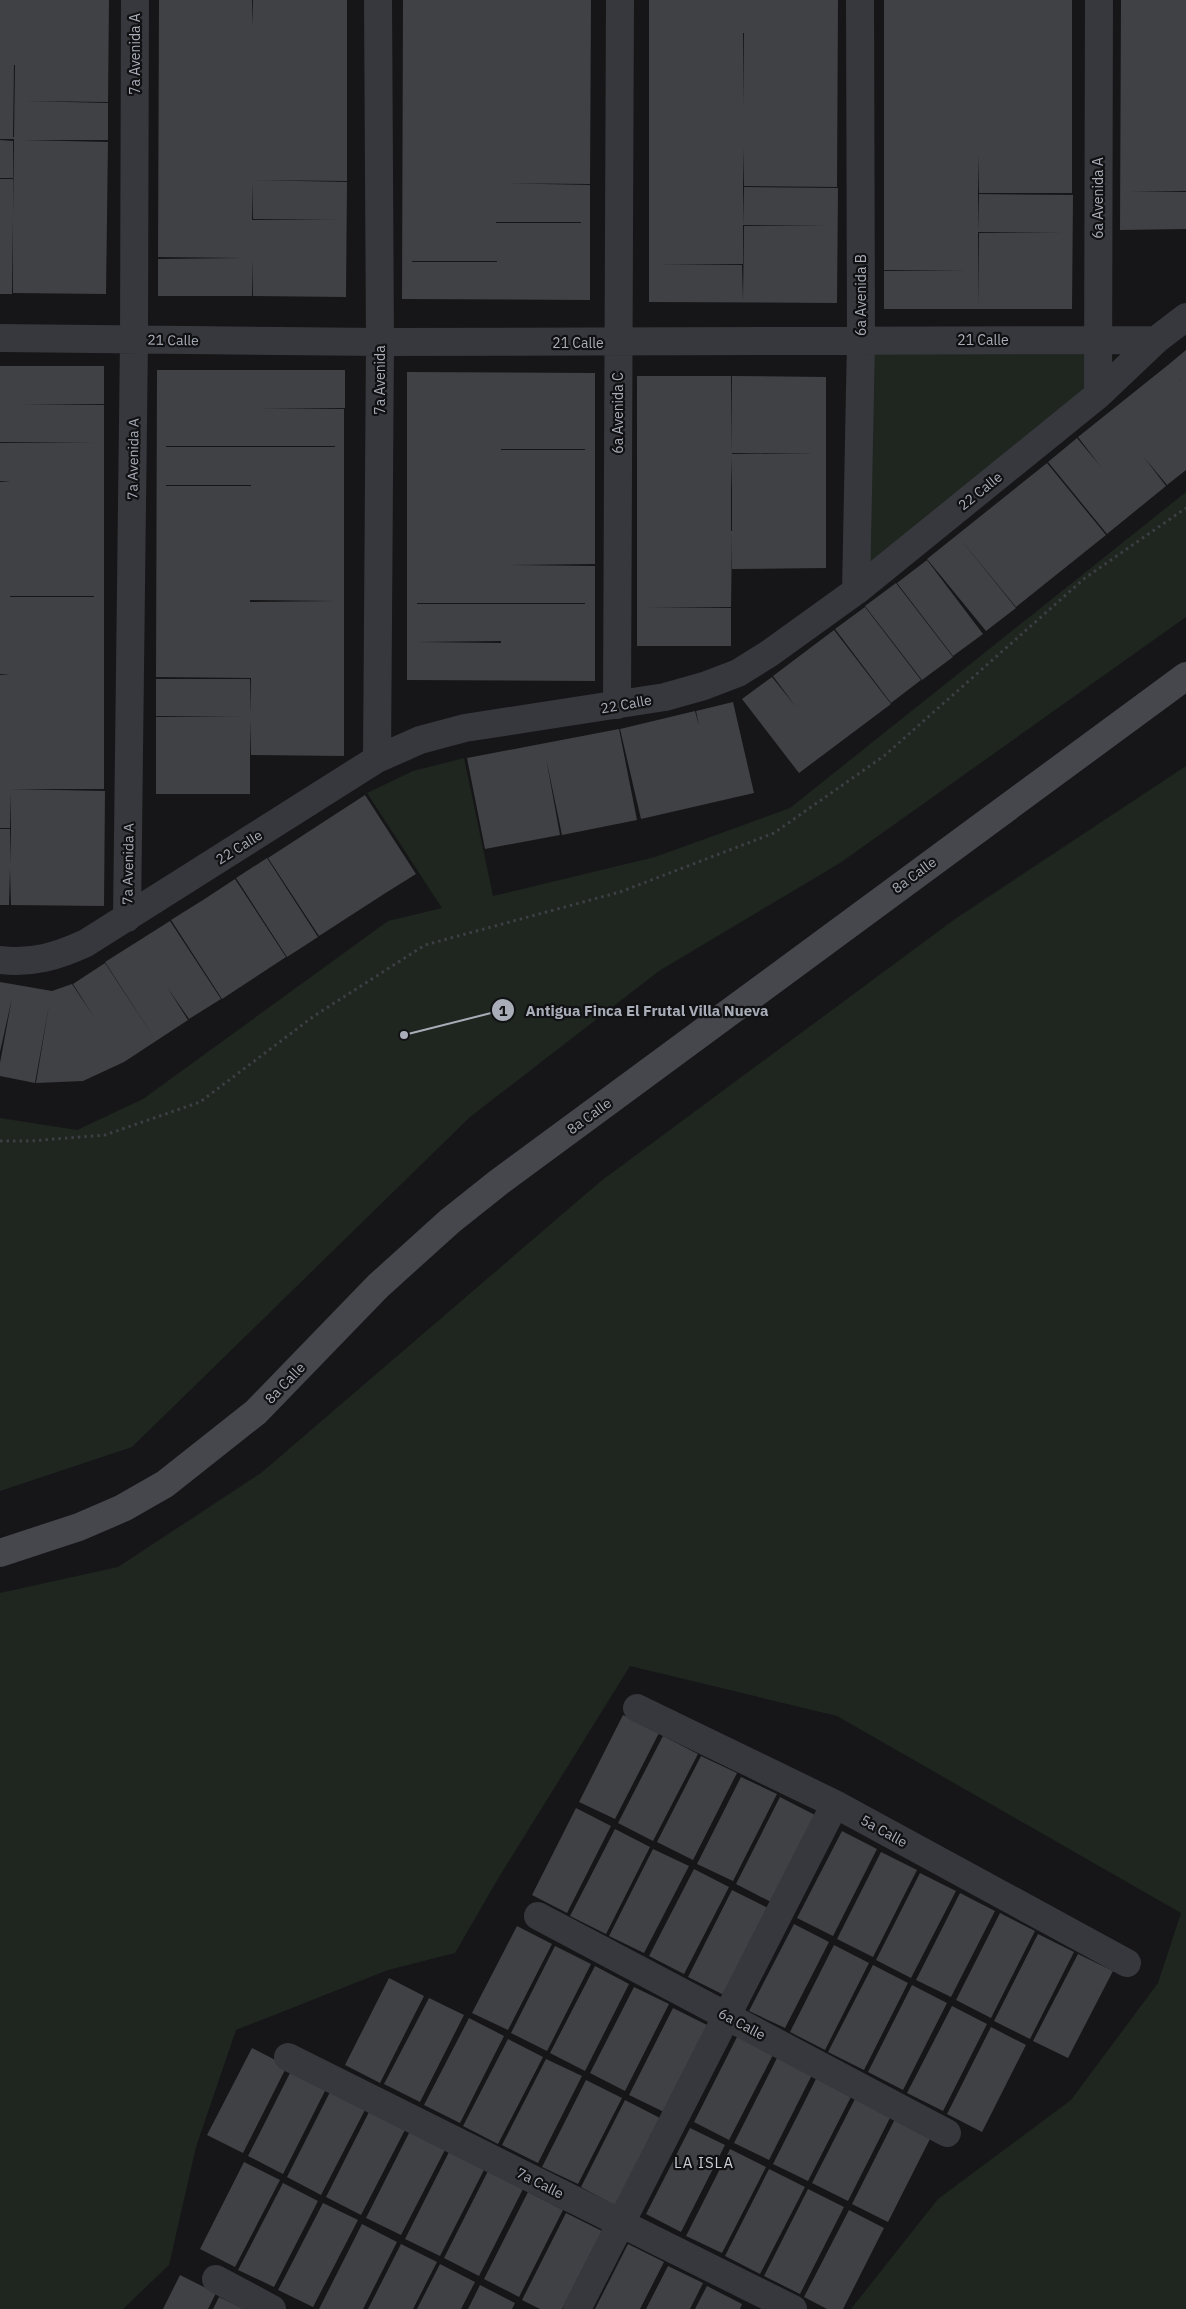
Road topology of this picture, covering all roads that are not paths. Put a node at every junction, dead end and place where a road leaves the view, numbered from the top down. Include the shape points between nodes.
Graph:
1 (135, 0) edge
2 (378, 0) edge
3 (620, 0) edge
4 (860, 0) edge
5 (1099, 0) edge
6 (1186, 317) edge
7 (0, 338) edge
8 (134, 340) junction
9 (861, 340) junction
10 (1098, 340) junction
11 (1156, 340) junction
12 (380, 342) junction
13 (618, 343) junction
14 (1098, 395) junction
15 (856, 591) junction
16 (1186, 676) edge
17 (617, 706) junction
18 (377, 759) junction
19 (127, 918) junction
20 (0, 960) edge
21 (0, 1553) edge
22 (638, 1708) dead end
23 (835, 1804) junction
24 (538, 1916) dead end
25 (1127, 1963) dead end
26 (727, 2016) junction
27 (288, 2057) dead end
28 (947, 2132) dead end
29 (622, 2224) junction
30 (216, 2279) dead end
31 (272, 2309) edge
32 (577, 2309) edge
33 (793, 2309) edge

1 - 8 street, 7a Avenida A
2 - 12 street, 7a Avenida
3 - 13 street, 6a Avenida C
4 - 9 street, 6a Avenida B
5 - 10 street, 6a Avenida A
6 - 11 street, 22 Calle
7 - 8 street, 21 Calle
8 - 12 street, 21 Calle
8 - 19 street, 7a Avenida A
9 - 10 street, 21 Calle
9 - 13 street, 21 Calle
9 - 15 street, 6a Avenida B
10 - 11 street, 21 Calle
10 - 14 street, 6a Avenida A
11 - 14 street, 22 Calle
12 - 13 street, 21 Calle
12 - 18 street, 7a Avenida
13 - 17 street, 6a Avenida C
14 - 15 street, 22 Calle
15 - 17 street, 22 Calle via 738,673 704,686
16 - 21 main road, 8a Calle via 499,1182 378,1286 256,1412 165,1484 124,1508 79,1528
17 - 18 street, 22 Calle via 465,728 420,740
18 - 19 street, 22 Calle
19 - 20 street, 22 Calle via 86,943 50,958
22 - 23 street, 5a Calle
23 - 25 street, 5a Calle
23 - 26 street
24 - 26 street, 6a Calle
26 - 28 street, 6a Calle
26 - 29 street
27 - 29 street, 7a Calle
29 - 32 street
29 - 33 street, 7a Calle
30 - 31 street

